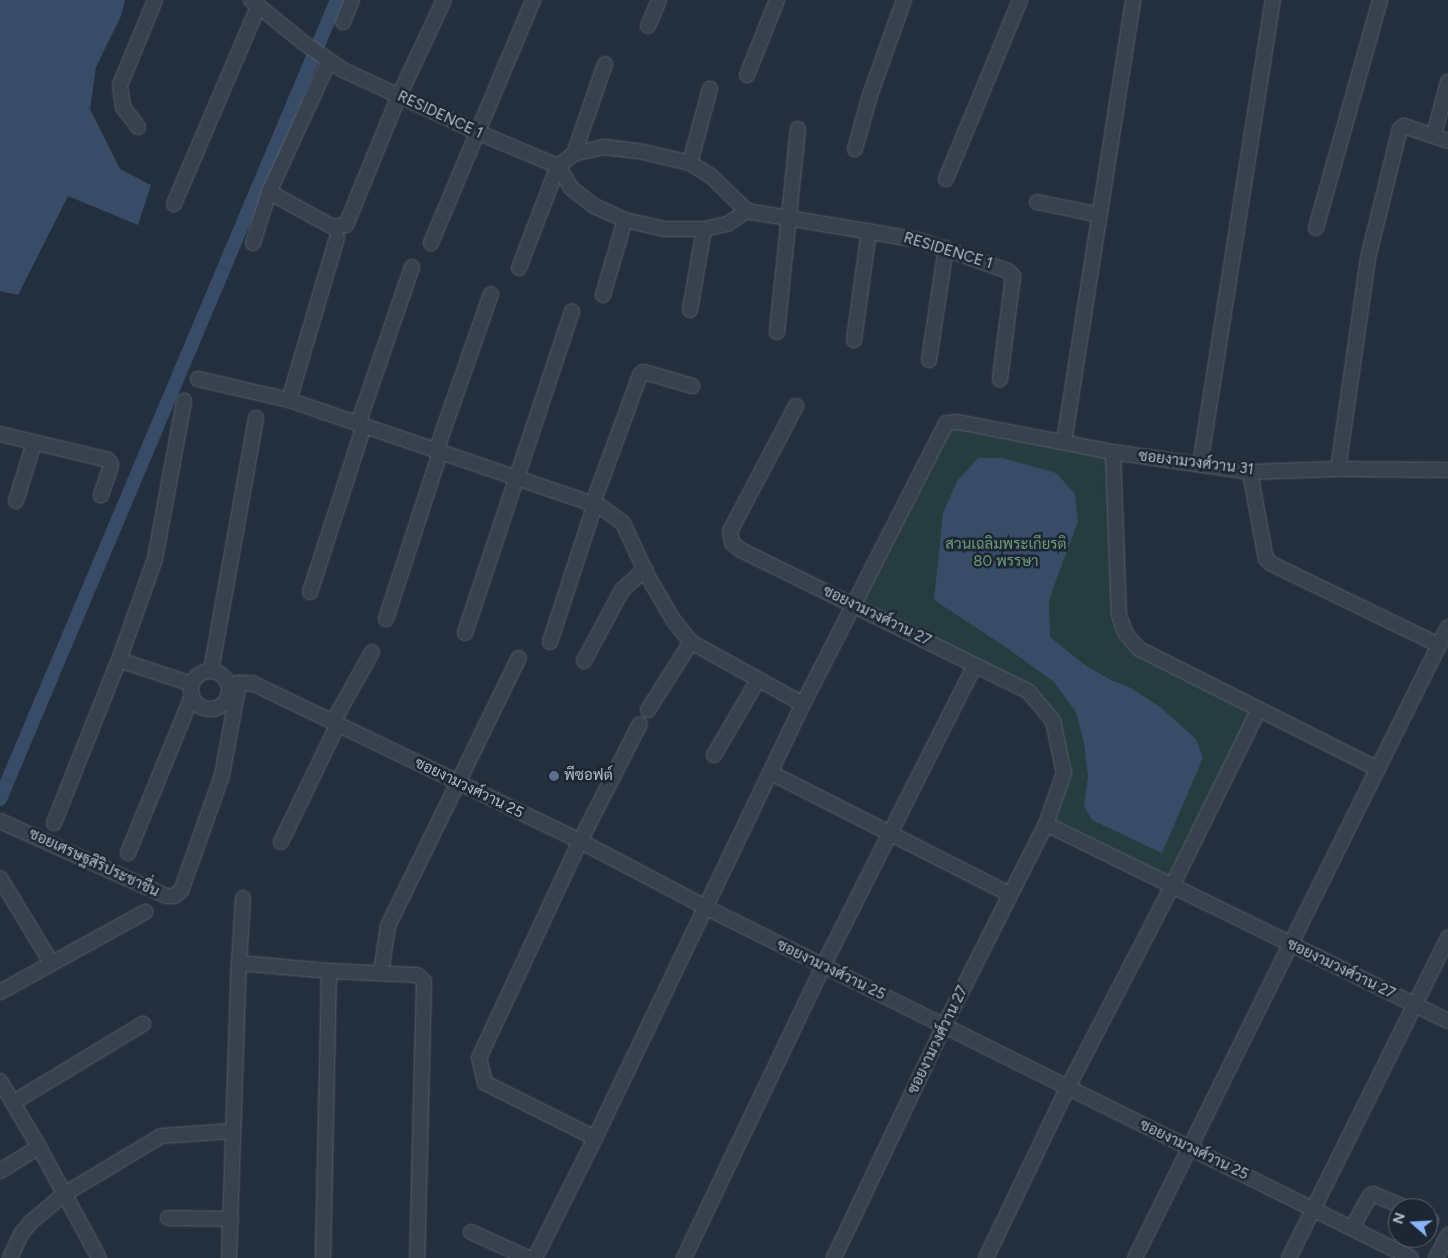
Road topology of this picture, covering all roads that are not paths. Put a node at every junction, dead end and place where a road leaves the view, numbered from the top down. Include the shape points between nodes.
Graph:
1 (155, 0) edge
2 (352, 0) edge
3 (444, 0) edge
4 (533, 0) edge
5 (659, 0) edge
6 (778, 0) edge
7 (904, 0) edge
8 (1020, 0) edge
9 (1133, 0) edge
10 (1273, 0) edge
11 (1380, 0) edge
12 (254, 3) edge
13 (343, 22) dead end
14 (648, 26) dead end
15 (327, 59) junction
16 (605, 64) dead end
17 (747, 75) dead end
18 (1448, 82) edge
19 (710, 90) dead end
20 (399, 96) junction
21 (138, 127) dead end
22 (798, 129) dead end
23 (477, 132) junction
24 (1434, 135) junction
25 (1448, 141) edge
26 (854, 149) dead end
27 (574, 154) junction
28 (690, 163) junction
29 (558, 166) junction
30 (946, 179) dead end
31 (269, 192) junction
32 (1037, 202) dead end
33 (174, 204) dead end
34 (747, 211) junction
35 (1100, 214) junction
36 (788, 218) junction
37 (625, 220) junction
38 (1316, 228) dead end
39 (704, 229) junction
40 (869, 231) junction
41 (337, 238) dead end
42 (253, 243) dead end
43 (431, 243) dead end
44 (946, 248) junction
45 (412, 267) dead end
46 (519, 268) dead end
47 (491, 294) dead end
48 (603, 295) dead end
49 (690, 310) dead end
50 (572, 311) dead end
51 (777, 332) dead end
52 (854, 340) dead end
53 (929, 360) dead end
54 (198, 379) dead end
55 (1000, 379) dead end
56 (692, 386) dead end
57 (289, 400) junction
58 (184, 401) dead end
59 (796, 406) dead end
60 (256, 418) dead end
61 (361, 425) junction
62 (0, 434) edge
63 (1064, 442) junction
64 (34, 443) junction
65 (438, 452) junction
66 (1113, 452) junction
67 (1200, 465) junction
68 (1338, 469) junction
69 (1448, 470) edge
70 (1250, 472) junction
71 (516, 477) junction
72 (101, 495) dead end
73 (16, 501) dead end
74 (594, 504) junction
75 (645, 569) junction
76 (310, 592) dead end
77 (854, 604) junction
78 (386, 619) dead end
79 (1448, 627) edge
80 (465, 633) dead end
81 (550, 642) dead end
82 (691, 642) junction
83 (1439, 645) junction
84 (372, 652) dead end
85 (519, 658) dead end
86 (120, 660) junction
87 (584, 661) dead end
88 (975, 665) junction
89 (211, 671) junction
90 (758, 680) junction
91 (240, 683) junction
92 (192, 690) junction
93 (803, 704) junction
94 (648, 710) dead end
95 (1258, 711) junction
96 (336, 723) junction
97 (640, 724) dead end
98 (714, 755) dead end
99 (1378, 769) junction
100 (771, 773) junction
101 (457, 784) junction
102 (2, 821) edge
103 (54, 823) dead end
104 (1046, 824) junction
105 (891, 834) junction
106 (580, 841) junction
107 (281, 842) dead end
108 (128, 853) dead end
109 (0, 878) edge
110 (1172, 886) junction
111 (1010, 894) junction
112 (243, 898) dead end
113 (707, 908) junction
114 (145, 912) dead end
115 (1448, 937) edge
116 (1292, 944) junction
117 (238, 963) junction
118 (52, 964) junction
119 (823, 966) junction
120 (329, 971) junction
121 (381, 972) junction
122 (0, 992) edge
123 (1415, 1005) junction
124 (1448, 1021) edge
125 (143, 1024) dead end
126 (944, 1026) junction
127 (0, 1082) edge
128 (1068, 1087) junction
129 (14, 1102) junction
130 (233, 1131) junction
131 (595, 1138) junction
132 (39, 1147) junction
133 (1190, 1148) junction
134 (0, 1171) edge
135 (63, 1195) junction
136 (1388, 1200) edge
137 (1312, 1209) junction
138 (168, 1218) dead end
139 (231, 1219) junction
140 (1352, 1228) junction
141 (471, 1232) dead end
142 (1448, 1235) edge
143 (10, 1258) edge
144 (99, 1258) edge
145 (229, 1258) edge
146 (323, 1258) edge
147 (418, 1258) edge
148 (528, 1258) edge
149 (535, 1258) edge
150 (684, 1258) edge
151 (834, 1258) edge
152 (986, 1258) edge
153 (1135, 1258) edge
154 (1289, 1258) edge
155 (1411, 1258) edge
156 (1436, 1258) edge

1 - 21 street via 120,85 122,107
2 - 13 street
3 - 20 street
4 - 23 street
5 - 14 street
6 - 17 street
7 - 26 street
8 - 30 street
9 - 35 street
10 - 67 street
11 - 38 street
12 - 15 street, RESIDENCE 1
12 - 33 street
15 - 20 street, RESIDENCE 1
15 - 31 street
16 - 27 street
18 - 24 street
19 - 28 street
20 - 23 street, RESIDENCE 1
20 - 31 street via 346,225 333,227
22 - 36 street
23 - 29 street, RESIDENCE 1
23 - 43 street
24 - 25 street
24 - 68 street via 1404,126 1400,128 1368,258
27 - 28 street via 604,147
27 - 29 street
28 - 34 street via 712,176
29 - 37 street via 570,188 594,206
29 - 46 street
31 - 42 street
32 - 35 street
34 - 36 street, RESIDENCE 1
34 - 39 street via 727,224
35 - 63 street
36 - 40 street, RESIDENCE 1
36 - 51 street
37 - 39 street via 663,229
37 - 48 street
39 - 49 street
40 - 44 street, RESIDENCE 1
40 - 52 street
41 - 57 street
44 - 53 street
44 - 55 street, RESIDENCE 1 via 1008,270 1013,276
45 - 61 street
47 - 65 street
50 - 71 street
54 - 57 street
56 - 74 street via 643,372 640,375
57 - 61 street
58 - 86 street via 154,560
59 - 77 street, ซอยงามวงศ์วาน 27 via 730,531 732,543
60 - 89 street
61 - 65 street
61 - 76 street
62 - 64 street
63 - 66 street, ซอยงามวงศ์วาน 31
63 - 77 street, ซอยงามวงศ์วาน 31 via 958,422 946,423
64 - 72 street via 108,460 111,464
64 - 73 street
65 - 71 street
65 - 78 street
66 - 67 street, ซอยงามวงศ์วาน 31
66 - 95 street via 1119,616 1126,634 1140,649
67 - 70 street, ซอยงามวงศ์วาน 31
68 - 69 street, ซอยงามวงศ์วาน 31
68 - 70 street, ซอยงามวงศ์วาน 31
70 - 83 street via 1266,559
71 - 74 street
71 - 80 street
74 - 75 street via 623,523
74 - 81 street
75 - 82 street via 674,621
75 - 87 street via 622,590
77 - 88 street, ซอยงามวงศ์วาน 27
77 - 93 street
79 - 83 street
82 - 90 street
82 - 94 street
83 - 99 street
84 - 96 street
85 - 101 street
86 - 92 street
86 - 103 street
88 - 104 street, ซอยงามวงศ์วาน 27 via 1028,691 1053,721 1064,773
88 - 105 street
89 - 91 street, ซอยงามวงศ์วาน 25
89 - 92 street via 199,674
90 - 93 street
90 - 98 street
91 - 92 street via 229,690 226,702 216,709 204,709 194,702
91 - 96 street, ซอยงามวงศ์วาน 25
91 - 102 street, ซอยเศรษฐสิริประชาชื่น via 222,775 181,891 174,896 166,896
92 - 108 street
93 - 100 street
95 - 99 street
95 - 110 street
96 - 101 street, ซอยงามวงศ์วาน 25
96 - 107 street
97 - 106 street
99 - 116 street
100 - 105 street
100 - 113 street
101 - 106 street, ซอยงามวงศ์วาน 25
101 - 121 street via 388,926
104 - 110 street, ซอยงามวงศ์วาน 27
104 - 111 street, ซอยงามวงศ์วาน 27
105 - 111 street
105 - 119 street
106 - 113 street, ซอยงามวงศ์วาน 25
106 - 131 street via 479,1058 485,1083
109 - 118 street
110 - 116 street, ซอยงามวงศ์วาน 27
110 - 128 street
111 - 126 street, ซอยงามวงศ์วาน 27
112 - 117 street
113 - 119 street, ซอยงามวงศ์วาน 25
113 - 131 street
114 - 118 street
115 - 123 street
116 - 123 street, ซอยงามวงศ์วาน 27
116 - 133 street
117 - 120 street
117 - 130 street
118 - 122 street
119 - 126 street, ซอยงามวงศ์วาน 25
119 - 150 street
120 - 121 street
120 - 146 street
121 - 147 street via 417,974 424,981
123 - 124 street, ซอยงามวงศ์วาน 27
123 - 137 street
125 - 129 street
126 - 128 street, ซอยงามวงศ์วาน 25
126 - 151 street, ซอยงามวงศ์วาน 27
127 - 129 street
128 - 133 street, ซอยงามวงศ์วาน 25
128 - 152 street
129 - 132 street
130 - 135 street via 161,1136
130 - 139 street
131 - 149 street
132 - 134 street
132 - 135 street
133 - 137 street, ซอยงามวงศ์วาน 25
133 - 153 street
135 - 143 street via 31,1222 21,1234
135 - 144 street
136 - 140 street via 1373,1194 1370,1196
137 - 140 street, ซอยงามวงศ์วาน 25
137 - 154 street
138 - 139 street
139 - 145 street
140 - 155 street, ซอยงามวงศ์วาน 25
141 - 148 street
142 - 156 street

